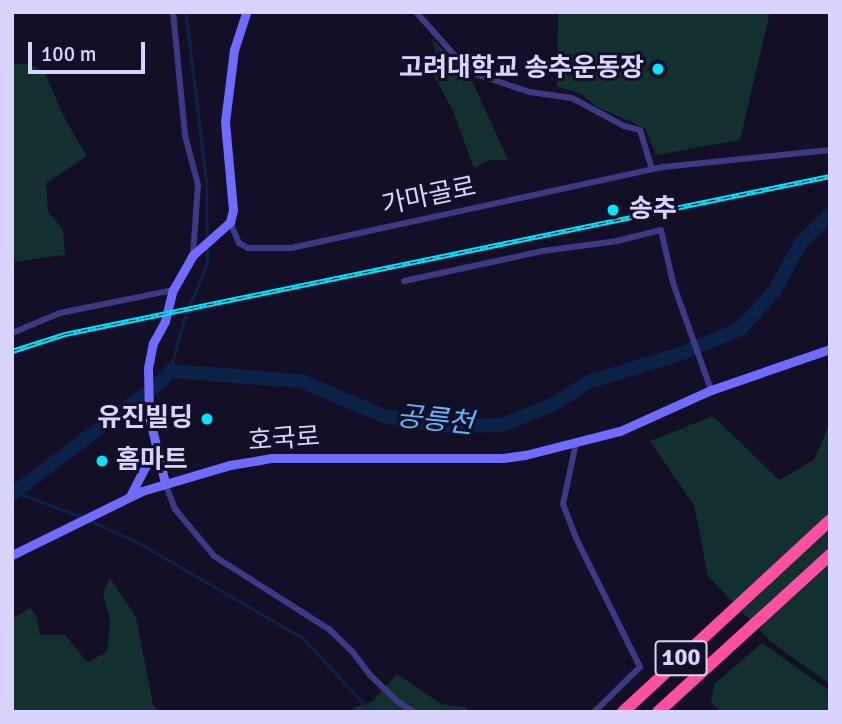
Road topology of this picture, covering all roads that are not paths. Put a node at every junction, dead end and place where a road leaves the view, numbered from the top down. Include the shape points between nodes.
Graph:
1 (173, 12) edge
2 (246, 12) edge
3 (416, 12) edge
4 (830, 150) edge
5 (652, 169) junction
6 (227, 224) junction
7 (193, 255) junction
8 (404, 281) dead end
9 (173, 290) junction
10 (12, 333) edge
11 (830, 349) edge
12 (711, 390) junction
13 (576, 443) junction
14 (155, 448) junction
15 (165, 483) junction
16 (129, 497) junction
17 (830, 520) edge
18 (12, 555) edge
19 (830, 555) edge
20 (414, 712) edge
21 (594, 712) edge
22 (624, 712) edge
23 (658, 712) edge

1 - 7 street via 185,135 198,185
2 - 6 street via 234,50 225,122 233,210
3 - 5 street via 464,66 478,75 530,92 572,98 640,130
4 - 5 street, 가마골로
5 - 6 street, 가마골로 via 292,248 248,248
6 - 7 street
7 - 9 street
8 - 12 street via 662,230 673,283
9 - 10 street via 60,313
9 - 14 street via 165,321 152,342 148,368
11 - 12 street, 호국로
12 - 13 street, 호국로 via 620,431
13 - 15 street, 호국로 via 503,458 272,458
13 - 21 street via 562,504 640,667
14 - 15 street
14 - 16 street
15 - 16 street, 호국로
15 - 20 street via 183,520 214,556 330,630 370,676
16 - 18 street, 호국로
17 - 22 highway, 100
19 - 23 highway, 100

